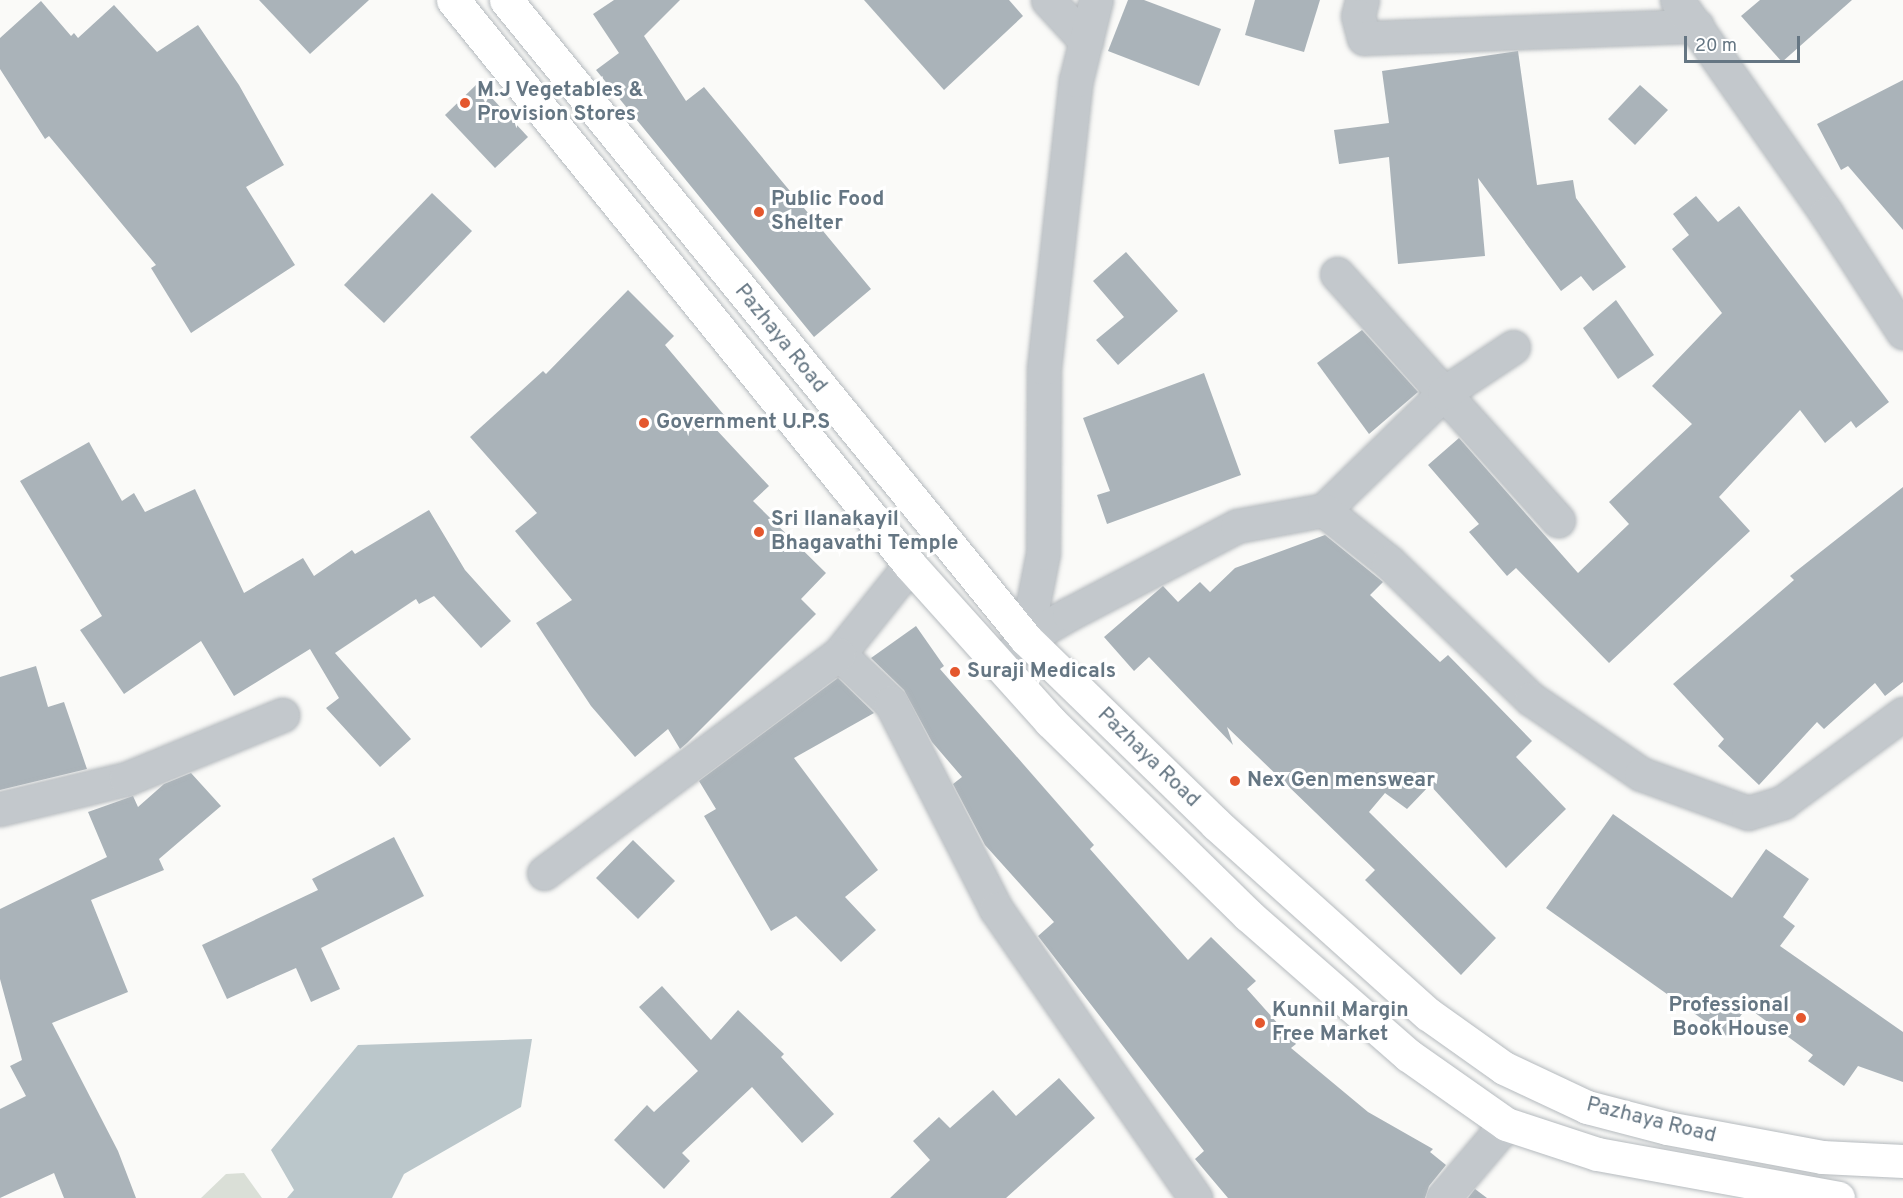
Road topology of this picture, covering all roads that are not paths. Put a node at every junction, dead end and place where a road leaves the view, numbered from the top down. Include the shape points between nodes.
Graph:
1 (453, 0) edge
2 (507, 0) edge
3 (1048, 0) edge
4 (1096, 0) edge
5 (1362, 0) edge
6 (1677, 0) edge
7 (1697, 26) junction
8 (1086, 41) junction
9 (1337, 274) dead end
10 (1898, 311) edge
11 (1513, 347) dead end
12 (1444, 393) junction
13 (1324, 510) junction
14 (1558, 520) dead end
15 (910, 566) junction
16 (1026, 639) junction
17 (839, 654) junction
18 (999, 665) junction
19 (1903, 714) edge
20 (282, 715) dead end
21 (0, 809) edge
22 (544, 873) dead end
23 (1506, 1124) junction
24 (1902, 1159) edge
25 (1195, 1198) edge
26 (1443, 1198) edge
27 (1838, 1198) edge

1 - 15 main road
2 - 16 main road, Pazhaya Road
3 - 8 street
4 - 8 street
5 - 7 street via 1358,16 1364,38
6 - 7 street
7 - 10 street
8 - 16 street via 1076,80 1044,368 1043,553
9 - 12 street
11 - 12 street
12 - 13 street
12 - 14 street
13 - 16 street via 1237,526
13 - 19 street via 1389,562 1531,699 1641,774 1748,813 1783,802
15 - 17 street
15 - 18 main road
16 - 18 street
16 - 24 main road, Pazhaya Road via 1216,824 1359,954 1428,1014 1504,1068 1587,1107 1667,1128 1822,1156
17 - 22 street
17 - 25 street via 891,704 996,909
18 - 23 main road via 1050,722 1248,915 1408,1055
20 - 21 street via 126,779
23 - 26 street
23 - 27 main road via 1597,1154

